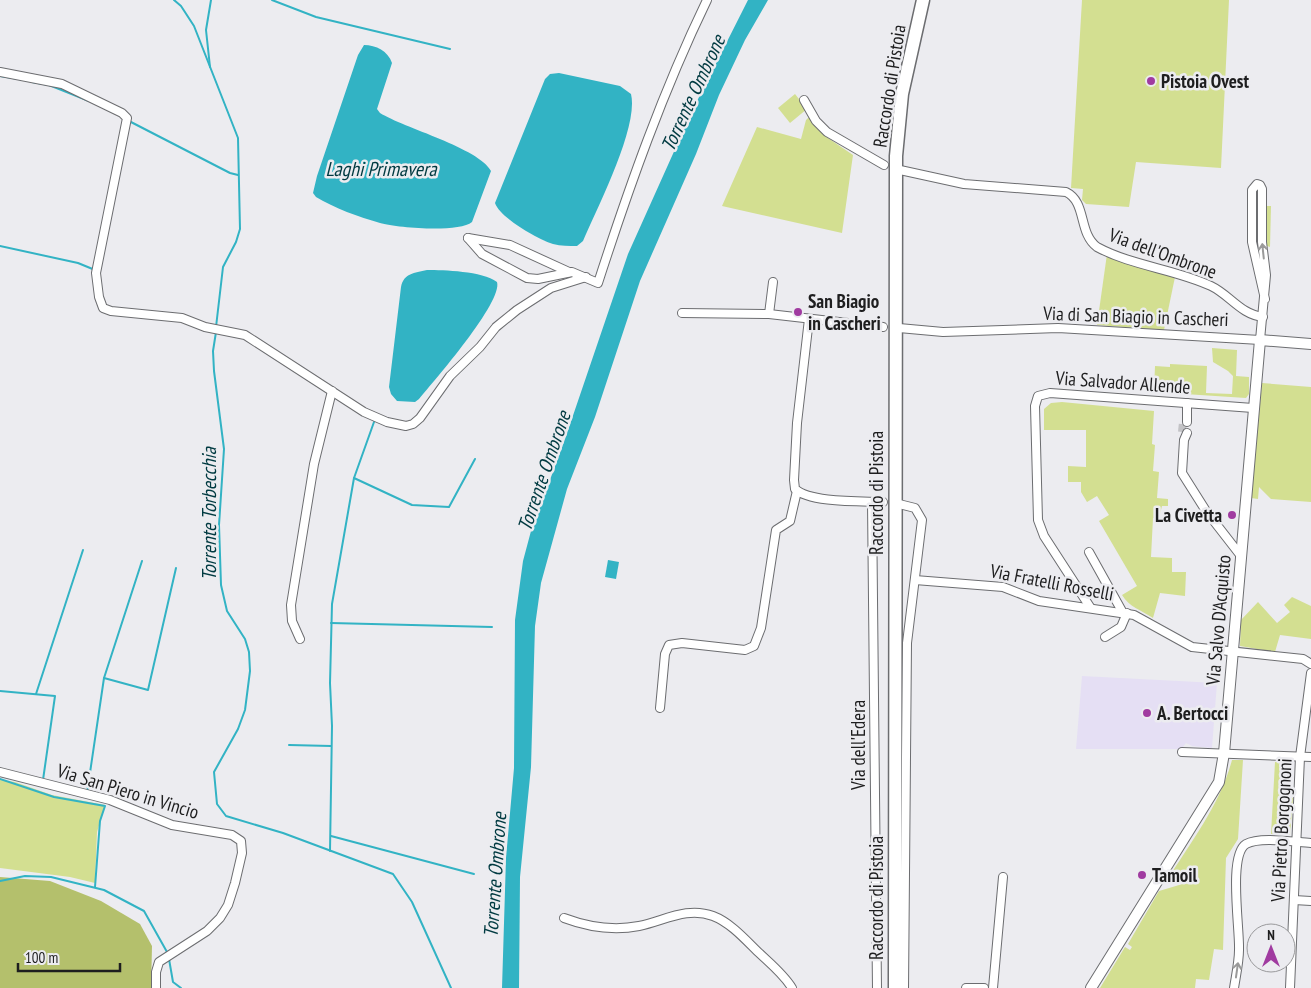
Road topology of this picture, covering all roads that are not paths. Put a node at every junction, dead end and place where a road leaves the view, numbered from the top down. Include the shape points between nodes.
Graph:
1 (706, 0) edge
2 (915, 0) edge
3 (923, 0) edge
4 (0, 72) edge
5 (804, 100) dead end
6 (884, 165) dead end
7 (900, 170) dead end
8 (1252, 226) junction
9 (1262, 226) junction
10 (569, 272) junction
11 (586, 277) junction
12 (773, 282) dead end
13 (1265, 299) junction
14 (682, 313) dead end
15 (769, 314) junction
16 (1262, 317) junction
17 (809, 319) junction
18 (883, 327) dead end
19 (899, 328) dead end
20 (1260, 340) junction
21 (1311, 344) edge
22 (332, 391) junction
23 (1187, 406) junction
24 (1253, 408) junction
25 (1185, 422) tunnel mouth
26 (1184, 434) tunnel mouth
27 (797, 491) junction
28 (872, 502) junction
29 (883, 502) dead end
30 (899, 504) dead end
31 (1225, 536) junction
32 (1242, 540) junction
33 (1089, 552) dead end
34 (1240, 556) junction
35 (915, 580) junction
36 (1090, 607) junction
37 (1125, 613) junction
38 (1105, 637) dead end
39 (300, 639) dead end
40 (1233, 652) junction
41 (1311, 664) edge
42 (1311, 673) edge
43 (660, 708) dead end
44 (1182, 752) dead end
45 (1224, 753) junction
46 (1300, 756) junction
47 (1311, 757) edge
48 (0, 772) edge
49 (1296, 842) junction
50 (1311, 843) edge
51 (1003, 877) dead end
52 (1294, 900) junction
53 (1311, 901) edge
54 (564, 918) dead end
55 (156, 988) edge
56 (792, 988) edge
57 (877, 988) edge
58 (887, 988) edge
59 (895, 988) edge
60 (904, 988) edge
61 (966, 988) edge
62 (984, 988) edge
63 (993, 988) edge
64 (1091, 988) edge
65 (1234, 988) edge
66 (1290, 988) edge

1 - 11 street via 672,74 630,185 598,283
2 - 58 highway, Raccordo di Pistoia via 895,92 888,154
3 - 59 highway, Raccordo di Pistoia via 902,94 896,156
4 - 22 street via 62,84 127,118 96,273 101,306 111,311 182,318 250,337
5 - 6 street via 816,121 827,132
7 - 16 street, Via dell'Ombrone via 964,184 1066,192 1076,200 1091,242 1204,283 1221,292 1246,313
8 - 9 street
8 - 9 street via 1252,190 1258,184 1262,189
8 - 13 street via 1252,242
13 -> 9 street
10 - 10 street via 510,245 468,238 482,254 527,278 538,279
10 - 11 street
11 - 22 street via 543,292 503,321 450,376 424,414 413,424 401,425 377,419
12 - 15 street
13 - 16 street
14 - 15 street
15 - 17 street
16 - 20 street
17 - 18 street
17 - 27 street via 796,439 794,480
19 - 20 street, Via di San Biagio in Cascheri via 943,332 1058,328
20 - 21 street, Via di San Biagio in Cascheri
20 - 24 street, Via Salvo D'Acquisto
22 - 39 street via 314,464 291,605 292,621
23 - 24 street, Via Salvador Allende
23 - 25 street
23 - 36 street, Via Salvador Allende via 1050,392 1040,394 1036,399 1040,526
24 - 32 street, Via Salvo D'Acquisto
26 - 31 street via 1182,473
27 - 28 street via 834,500
27 - 43 street via 790,521 776,530 761,628 754,646 745,650 682,643 669,645 665,654
28 - 29 street
28 - 57 street, Via dell'Edera
30 - 35 street via 915,508 921,517
31 - 32 street
31 - 34 street
32 - 34 street, Via Salvo D'Acquisto
33 - 37 street, Via Fratelli Rosselli
34 - 40 street, Via Salvo D'Acquisto
35 - 36 street, Via Fratelli Rosselli via 998,586 1039,601
35 - 60 street via 907,643
36 - 37 street, Via Fratelli Rosselli
37 - 38 street via 1121,627
37 - 40 street, Via Fratelli Rosselli via 1139,617 1187,646
40 - 41 street, Via Fratelli Rosselli via 1302,659
40 - 45 street, Via Salvo D'Acquisto
42 - 46 street, Via Pietro Borgognoni
44 - 45 street
45 - 46 street
45 - 64 street, Via Salvo D'Acquisto via 1214,792
46 - 47 street
46 - 49 street, Via Pietro Borgognoni
48 - 55 street, Via San Piero in Vincio via 110,800 172,825 232,835 241,841 242,856 228,905 207,931 159,962
49 - 50 street
49 - 52 street, Via Pietro Borgognoni
65 -> 49 street via 1239,952 1239,852 1253,841
51 - 63 street
52 - 53 street
52 - 66 street, Via Pietro Borgognoni
54 - 56 street via 589,926 622,928 678,914 713,916 748,941
61 - 62 street

